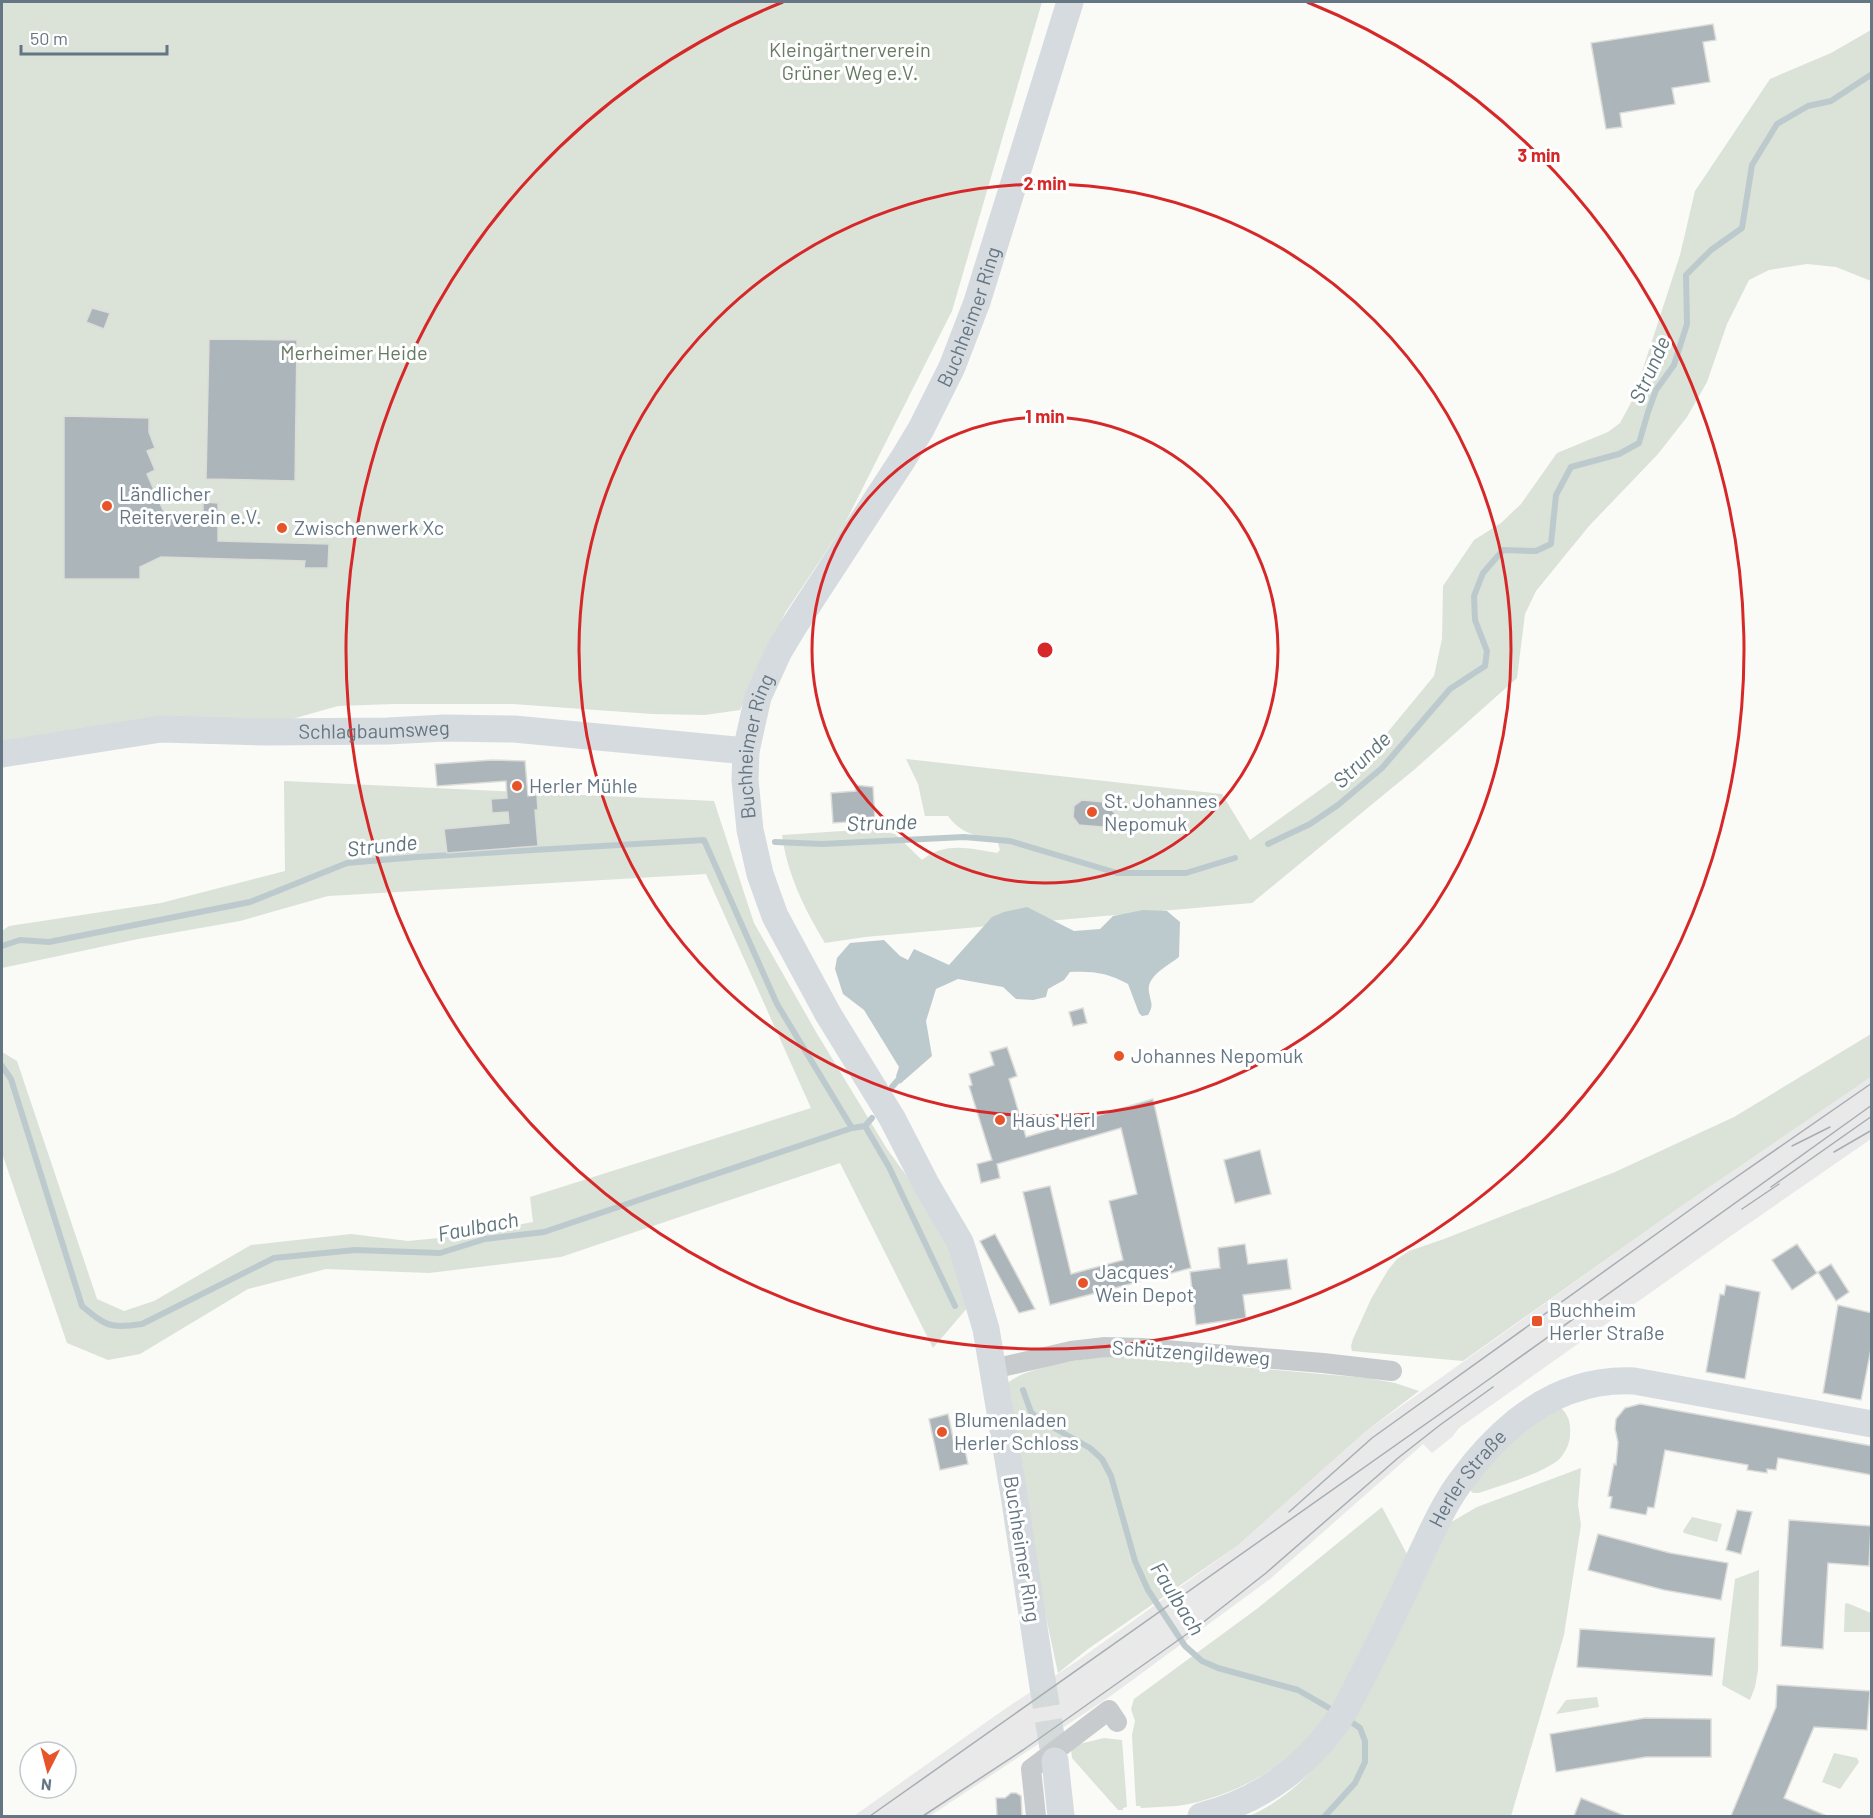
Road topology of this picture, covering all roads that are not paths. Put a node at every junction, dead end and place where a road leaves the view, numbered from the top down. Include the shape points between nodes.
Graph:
1 (1070, 2) edge
2 (746, 751) junction
3 (2, 754) edge
4 (993, 1369) junction
5 (1392, 1371) dead end
6 (1872, 1424) edge
7 (1042, 1680) tunnel mouth
8 (1118, 1722) dead end
9 (1055, 1761) tunnel mouth
10 (1036, 1816) edge
11 (1061, 1816) edge
12 (1201, 1816) edge

1 - 2 main road, Buchheimer Ring via 977,302 952,367 903,459 779,651 760,691
2 - 3 main road, Schlagbaumsweg via 514,729 162,729
2 - 4 main road, Buchheimer Ring via 750,830 775,916 960,1242 986,1329
4 - 5 street, Schützengildeweg via 1105,1347
4 - 7 main road, Buchheimer Ring
6 - 12 main road, Herler Straße via 1634,1381 1594,1383 1550,1398 1506,1430 1461,1481 1437,1520 1351,1700 1312,1753 1246,1801
8 - 10 street via 1109,1710 1031,1769
9 - 11 main road

